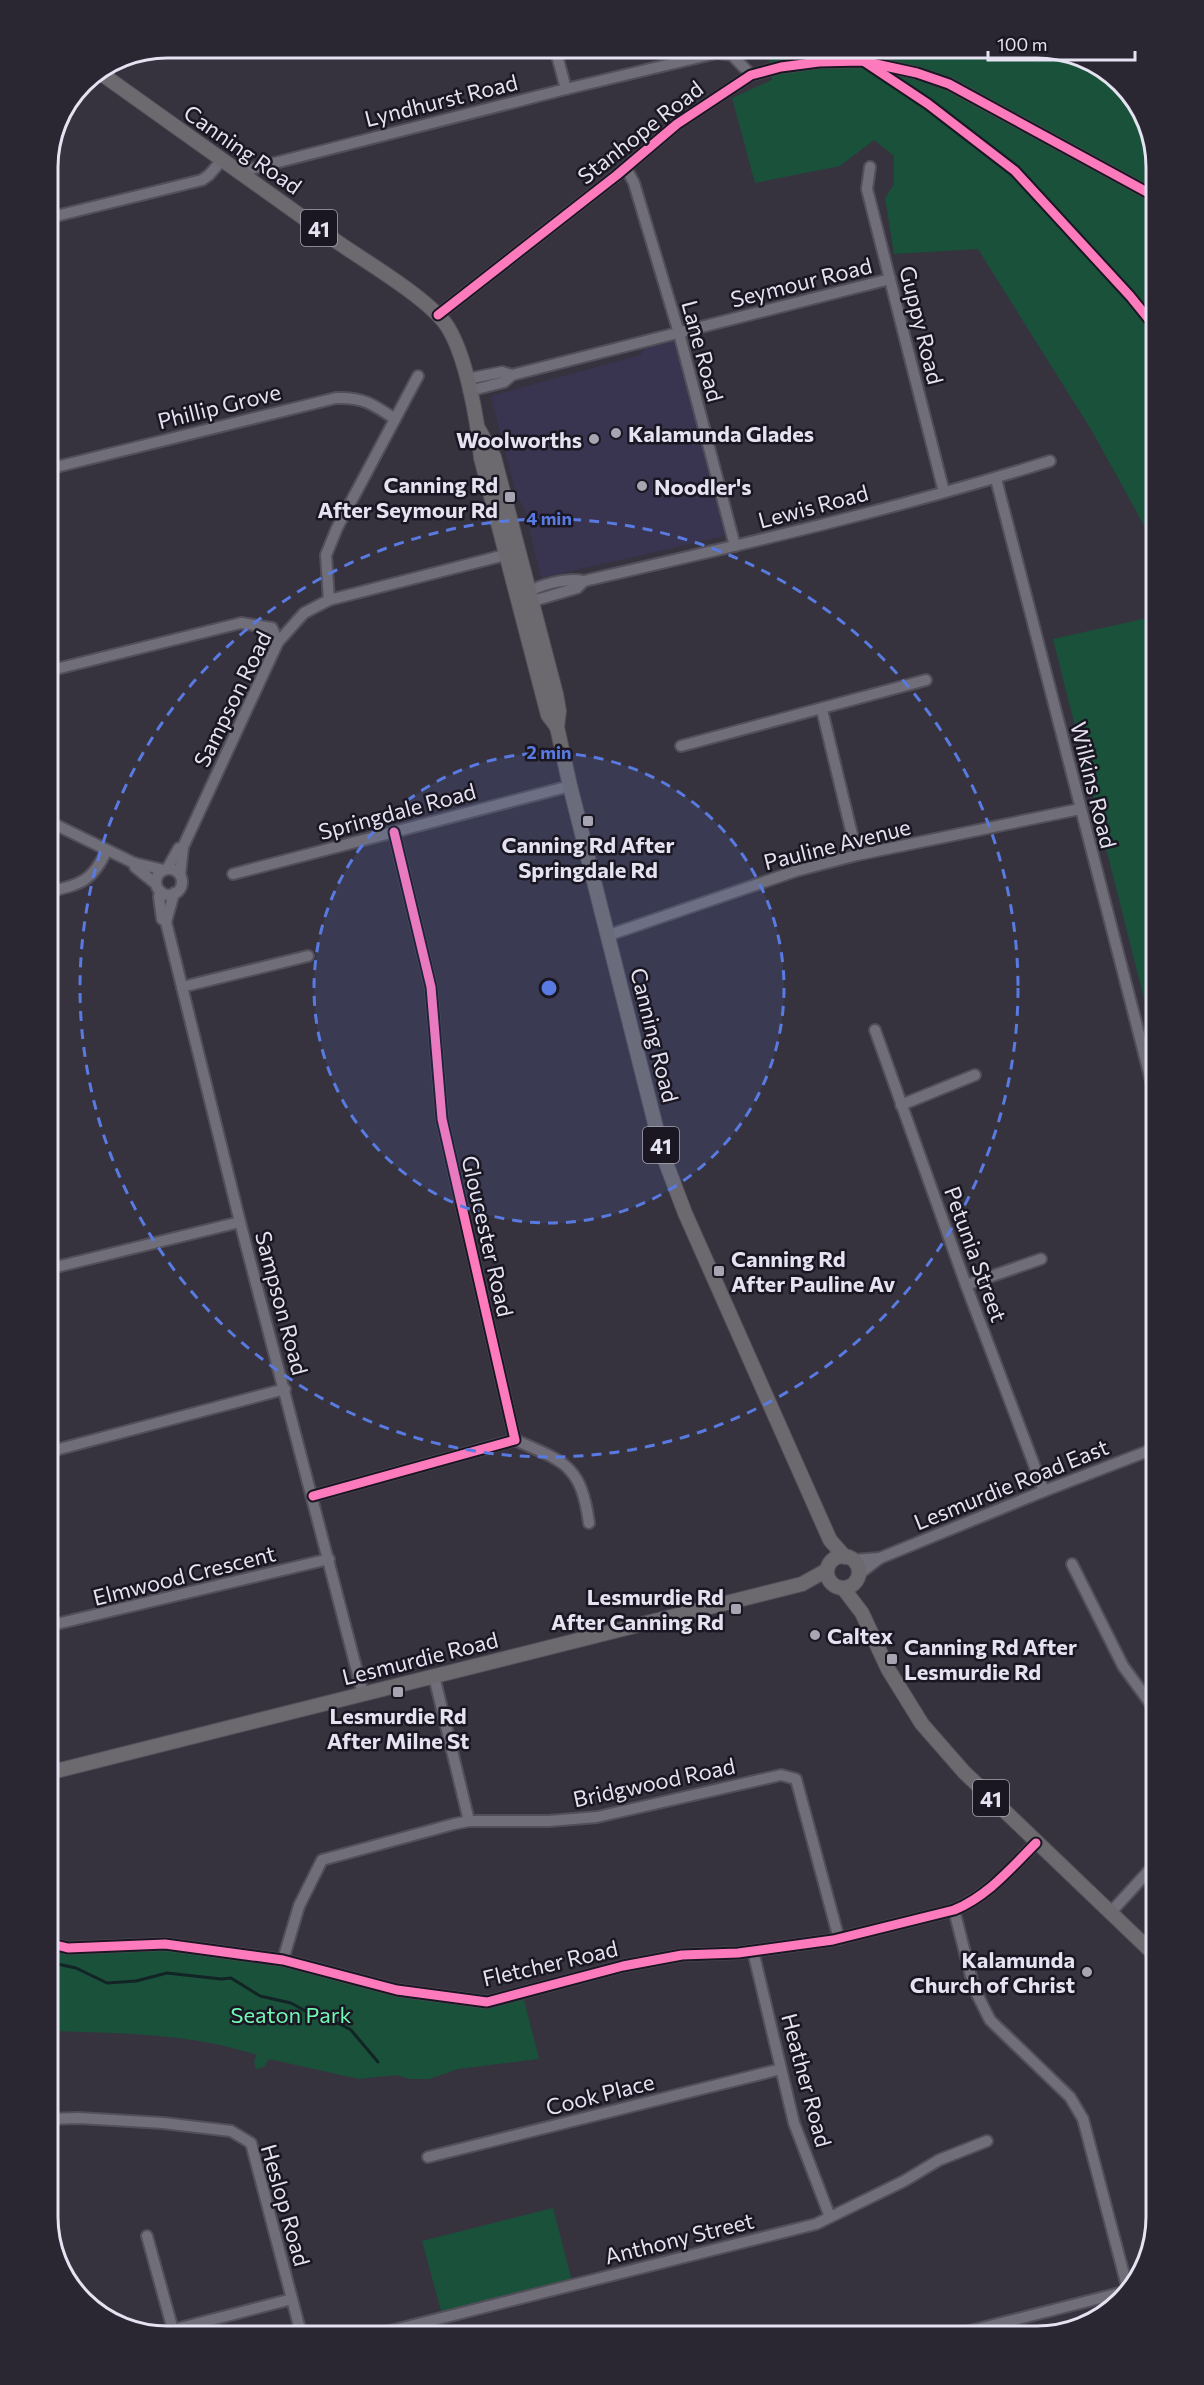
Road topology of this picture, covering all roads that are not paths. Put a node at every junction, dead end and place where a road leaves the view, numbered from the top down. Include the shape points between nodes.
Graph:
1 (558, 59) edge
2 (692, 59) edge
3 (736, 59) edge
4 (751, 75) junction
5 (106, 77) edge
6 (566, 89) junction
7 (222, 160) junction
8 (870, 167) dead end
9 (626, 168) junction
10 (239, 172) junction
11 (1146, 192) edge
12 (59, 215) edge
13 (890, 279) junction
14 (438, 315) junction
15 (679, 333) junction
16 (418, 376) dead end
17 (468, 385) junction
18 (395, 419) junction
19 (1050, 461) dead end
20 (59, 465) edge
21 (996, 478) junction
22 (944, 492) junction
23 (735, 546) junction
24 (512, 554) junction
25 (532, 595) junction
26 (518, 598) junction
27 (329, 600) junction
28 (278, 642) junction
29 (59, 668) edge
30 (926, 680) dead end
31 (822, 710) junction
32 (557, 727) junction
33 (681, 746) dead end
34 (570, 786) junction
35 (1080, 809) junction
36 (59, 826) edge
37 (394, 832) junction
38 (183, 847) junction
39 (107, 850) junction
40 (857, 855) junction
41 (134, 863) junction
42 (165, 870) junction
43 (233, 874) dead end
44 (180, 875) junction
45 (158, 888) junction
46 (59, 889) edge
47 (174, 893) junction
48 (166, 922) junction
49 (609, 935) junction
50 (308, 956) dead end
51 (182, 987) junction
52 (874, 1030) dead end
53 (1146, 1062) edge
54 (975, 1075) dead end
55 (901, 1105) junction
56 (240, 1222) junction
57 (1041, 1259) dead end
58 (58, 1266) edge
59 (966, 1285) junction
60 (285, 1389) junction
61 (515, 1440) junction
62 (58, 1449) edge
63 (1146, 1452) edge
64 (1044, 1491) junction
65 (313, 1496) junction
66 (589, 1523) dead end
67 (830, 1540) junction
68 (849, 1558) junction
69 (880, 1558) junction
70 (329, 1559) junction
71 (1072, 1564) dead end
72 (833, 1576) junction
73 (858, 1577) junction
74 (862, 1613) junction
75 (58, 1624) edge
76 (434, 1676) junction
77 (363, 1694) junction
78 (1146, 1697) edge
79 (58, 1770) edge
80 (469, 1821) junction
81 (1036, 1843) junction
82 (1146, 1874) edge
83 (954, 1910) junction
84 (1111, 1912) junction
85 (839, 1939) junction
86 (58, 1946) edge
87 (1146, 1946) edge
88 (753, 1950) junction
89 (283, 1960) junction
90 (781, 2069) junction
91 (58, 2119) edge
92 (987, 2141) dead end
93 (428, 2157) dead end
94 (830, 2217) junction
95 (147, 2236) dead end
96 (1125, 2280) edge
97 (1115, 2293) edge
98 (292, 2300) junction
99 (172, 2326) edge
100 (189, 2326) edge
101 (299, 2326) edge
102 (410, 2326) edge
103 (989, 2326) edge

1 - 6 street
2 - 6 street, Lyndhurst Road
3 - 4 street, Lyndhurst Road
4 - 9 street, Stanhope Road via 677,124
4 - 11 street, Stanhope Road via 819,62 862,61 918,73 949,84
5 - 7 main road, Canning Road / 41
6 - 10 street, Lyndhurst Road
7 - 10 main road, Canning Road / 41
7 - 12 street via 202,180
8 - 13 street, Guppy Road via 867,189
9 - 14 street, Stanhope Road
9 - 15 street, Lane Road via 634,183
10 - 14 main road, Canning Road / 41
13 - 15 street, Seymour Road
13 - 22 street, Guppy Road
14 - 17 main road, Canning Road / 41 via 454,340
15 - 17 street, Seymour Road via 512,375 504,382
15 - 23 street, Lane Road
16 - 18 street
17 - 24 main road, Canning Road / 41 via 481,458
18 - 20 street, Phillip Grove via 357,398 336,398
18 - 27 street via 326,555
19 - 21 street, Lewis Road
21 - 22 street, Lewis Road
21 - 35 street, Wilkins Road
22 - 23 street, Lewis Road
23 - 25 street, Lewis Road via 584,581 575,579
24 - 25 main road, Canning Road / 41
24 - 26 main road, Canning Road / 41
24 - 27 street, Sampson Road
25 - 26 street, Lewis Road
25 - 32 main road, Canning Road / 41 via 556,694
26 - 32 main road, Canning Road / 41 via 548,715
27 - 28 street, Sampson Road via 304,613
28 - 29 street via 272,628 241,623
28 - 38 street, Sampson Road
30 - 31 street
31 - 33 street
31 - 40 street
32 - 34 main road, Canning Road / 41
34 - 37 street, Springdale Road
34 - 49 main road, Canning Road / 41
35 - 40 street, Pauline Avenue
35 - 53 street, Wilkins Road
36 - 39 street
37 - 43 street, Springdale Road
37 - 61 street, Gloucester Road via 430,987 442,1119
38 - 42 street, Sampson Road
38 - 44 street, Sampson Road
39 - 41 street
39 - 46 street via 85,882
40 - 49 street, Pauline Avenue via 796,871
41 - 42 street
41 - 45 street
42 - 44 street
42 - 45 street via 157,876
44 - 47 street via 181,884
45 - 47 street
45 - 48 street, Sampson Road via 162,919
47 - 48 street, Sampson Road
48 - 51 street, Sampson Road
49 - 67 main road, Canning Road / 41 via 674,1186
50 - 51 street
51 - 56 street, Sampson Road
52 - 55 street, Petunia Street
54 - 55 street
55 - 59 street, Petunia Street
56 - 58 street
56 - 60 street, Sampson Road
57 - 59 street
59 - 64 street, Petunia Street
60 - 62 street
60 - 65 street, Sampson Road
61 - 65 street
61 - 66 street via 559,1460 576,1476
63 - 64 street, Lesmurdie Road East
64 - 69 street, Lesmurdie Road East
65 - 70 street, Sampson Road
67 - 68 main road, Canning Road / 41
67 - 72 main road, Canning Road / 41
68 - 69 street, Lesmurdie Road East
68 - 72 main road via 838,1557
68 - 73 main road, 41 via 858,1567
69 - 73 street, Lesmurdie Road East
70 - 75 street, Elmwood Crescent
70 - 77 street, Sampson Road
71 - 78 street via 1123,1666
72 - 73 main road via 849,1586
72 - 74 main road, 41
72 - 76 main road, Lesmurdie Road
73 - 74 main road, 41
74 - 81 main road, 41 via 888,1669 922,1724
76 - 77 main road, Lesmurdie Road
76 - 80 street
77 - 79 main road, Lesmurdie Road
80 - 85 street, Bridgwood Road via 571,1820 781,1775 796,1779
80 - 89 street, Bridgwood Road via 322,1860 299,1906
81 - 83 street, Fletcher Road via 986,1892
81 - 84 main road, 41
82 - 84 street
83 - 85 street, Fletcher Road
83 - 96 street via 974,1988 990,2020 1070,2097 1083,2119
84 - 87 main road, 41
85 - 88 street, Fletcher Road
86 - 89 street, Fletcher Road via 165,1944
88 - 89 street, Fletcher Road via 682,1954 487,2002 397,1990
88 - 90 street, Heather Road
90 - 93 street, Cook Place
90 - 94 street, Heather Road via 794,2123
91 - 98 street, Heslop Road via 231,2130 251,2143
92 - 94 street, Anthony Street via 946,2156
94 - 102 street, Anthony Street via 816,2224
95 - 99 street
97 - 103 street
98 - 100 street
98 - 101 street, Heslop Road

